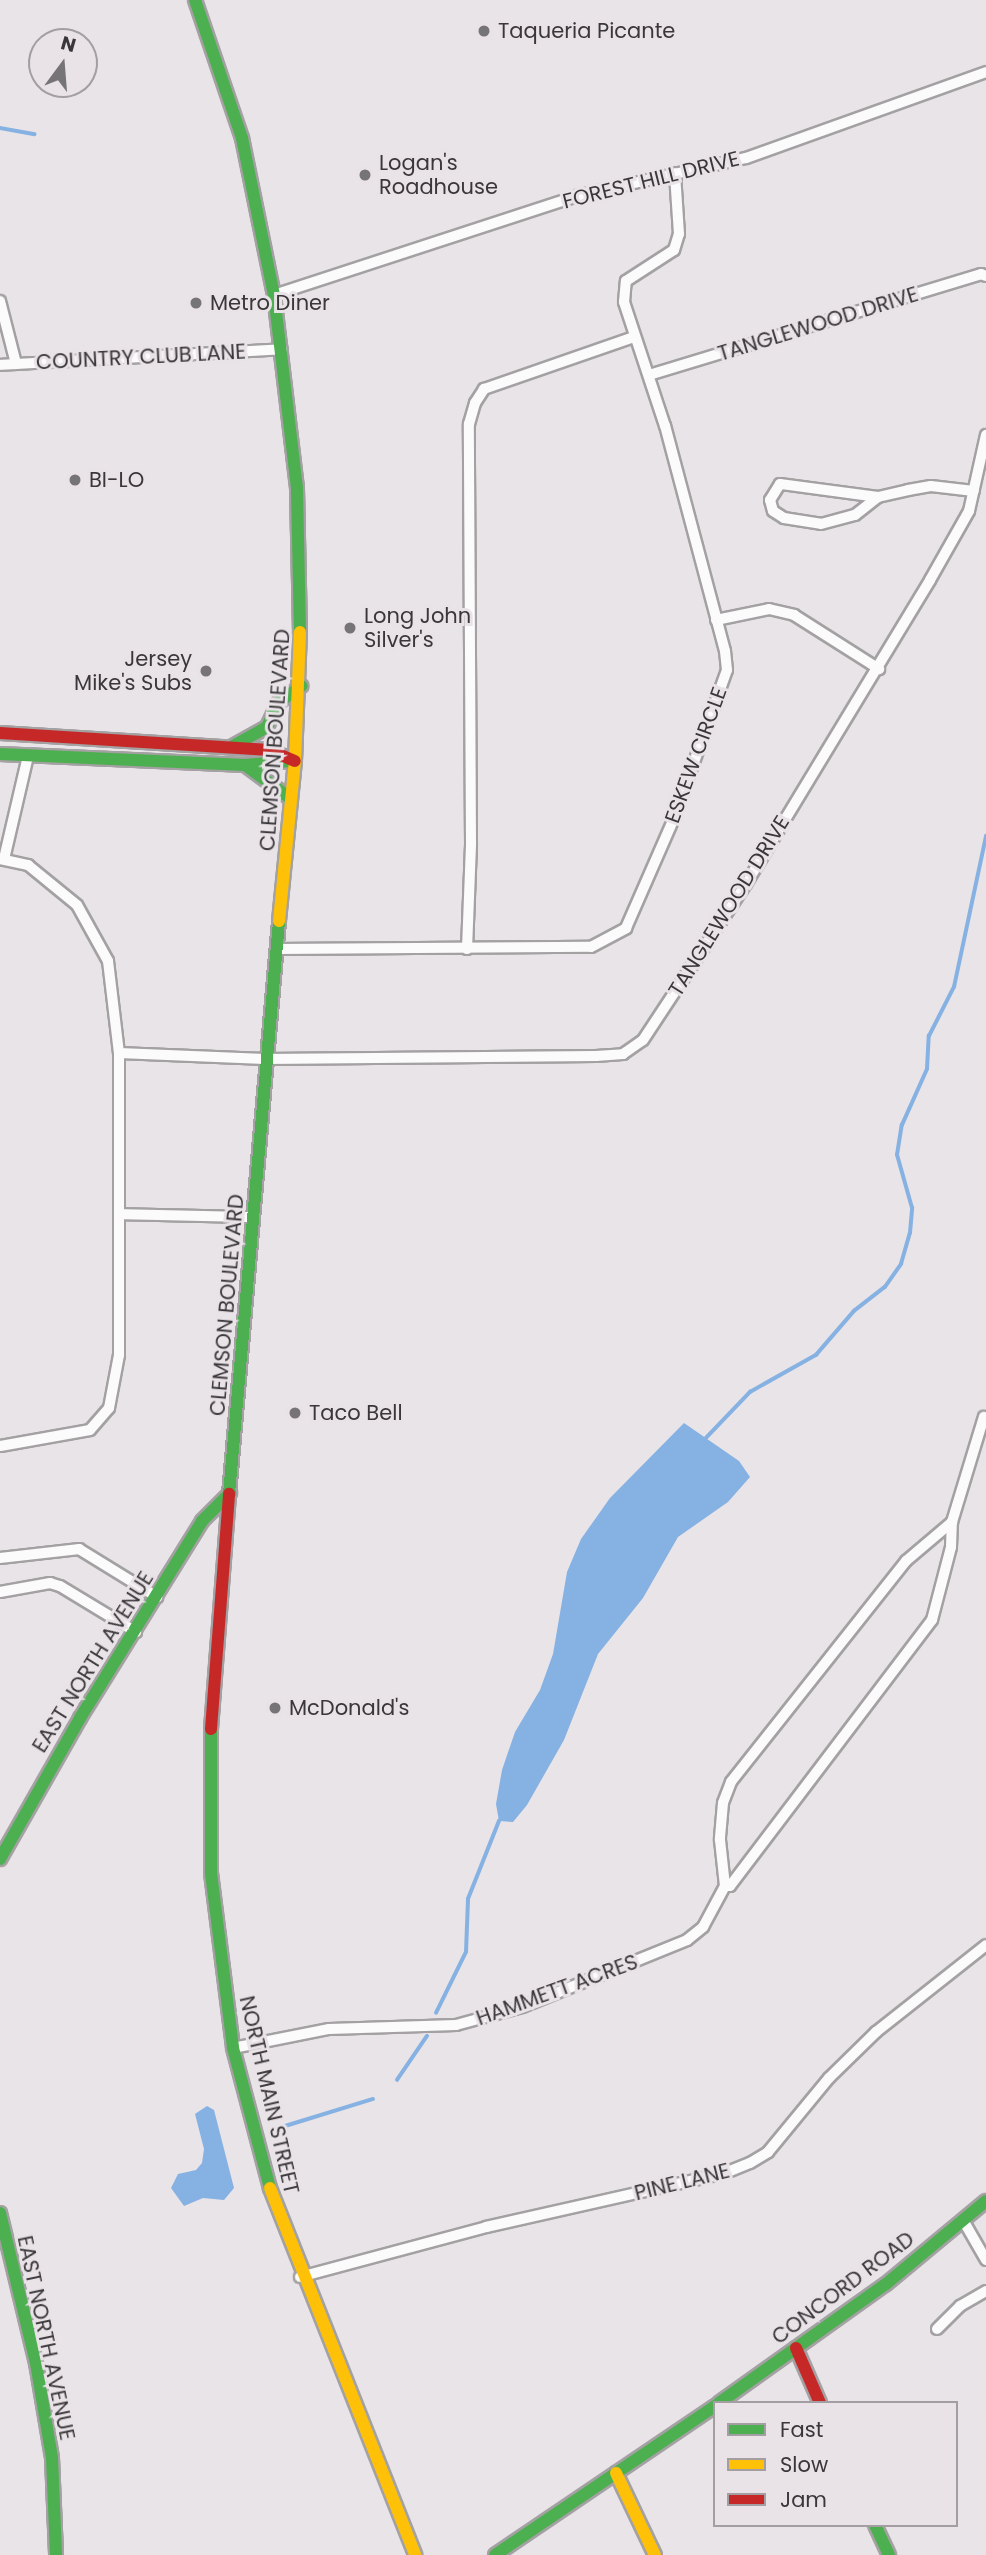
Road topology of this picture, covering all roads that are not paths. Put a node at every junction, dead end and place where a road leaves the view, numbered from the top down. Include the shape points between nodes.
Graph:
1 (195, 0) edge
2 (986, 72) edge
3 (675, 173) junction
4 (986, 276) edge
5 (274, 295) junction
6 (0, 301) edge
7 (634, 337) junction
8 (282, 349) junction
9 (16, 364) junction
10 (0, 365) edge
11 (649, 374) junction
12 (986, 435) edge
13 (974, 491) junction
14 (878, 497) junction
15 (716, 620) junction
16 (879, 669) junction
17 (301, 686) junction
18 (0, 733) edge
19 (232, 747) junction
20 (0, 754) edge
21 (28, 756) junction
22 (295, 761) junction
23 (245, 765) junction
24 (291, 799) junction
25 (2, 859) edge
26 (276, 949) junction
27 (467, 950) junction
28 (119, 1053) junction
29 (265, 1059) junction
30 (119, 1214) junction
31 (253, 1217) junction
32 (984, 1417) dead end
33 (0, 1446) edge
34 (230, 1493) junction
35 (952, 1522) junction
36 (0, 1558) edge
37 (0, 1592) edge
38 (157, 1597) junction
39 (136, 1632) junction
40 (0, 1859) edge
41 (724, 1886) junction
42 (986, 1945) edge
43 (233, 2048) junction
44 (986, 2201) edge
45 (0, 2213) edge
46 (962, 2220) junction
47 (986, 2260) edge
48 (300, 2277) junction
49 (986, 2291) edge
50 (937, 2329) dead end
51 (796, 2348) junction
52 (722, 2401) edge
53 (819, 2401) edge
54 (713, 2407) edge
55 (616, 2473) junction
56 (877, 2527) edge
57 (56, 2555) edge
58 (415, 2555) edge
59 (495, 2555) edge
60 (655, 2555) edge
61 (889, 2555) edge

1 - 5 main road, CLEMSON BOULEVARD via 242,138
2 - 3 street, FOREST HILL DRIVE via 746,158
3 - 5 street, FOREST HILL DRIVE via 576,196
3 - 7 street, ESKEW CIRCLE via 678,234 674,250 635,273 624,292
4 - 11 street, TANGLEWOOD DRIVE
5 - 8 main road, CLEMSON BOULEVARD
6 - 9 street
7 - 11 street, ESKEW CIRCLE
7 - 27 street via 484,389 472,414
8 - 9 street, COUNTRY CLUB LANE
8 - 17 main road, CLEMSON BOULEVARD via 299,518
9 - 10 street, COUNTRY CLUB LANE
11 - 15 street, ESKEW CIRCLE
12 - 13 street, TANGLEWOOD DRIVE
13 - 14 street via 931,486
13 - 16 street, TANGLEWOOD DRIVE via 969,511
14 - 14 street via 780,484 769,500 773,511 783,518 821,524 855,515
15 - 16 street via 769,609 794,615
15 - 27 street, ESKEW CIRCLE via 727,670 674,818 626,928 591,947
16 - 29 street, TANGLEWOOD DRIVE via 643,1040 623,1054
17 - 19 main road via 278,703 267,727
17 - 22 main road, CLEMSON BOULEVARD
18 - 19 main road
19 - 22 main road via 269,750
20 - 21 main road
21 - 23 main road
21 - 25 street
22 - 23 main road
22 - 24 main road, CLEMSON BOULEVARD
23 - 24 main road
24 - 26 main road, CLEMSON BOULEVARD
25 - 28 street via 28,865 76,905 108,961
26 - 27 street, ESKEW CIRCLE
26 - 29 main road, CLEMSON BOULEVARD
28 - 29 street, TANGLEWOOD DRIVE
28 - 30 street
29 - 31 main road, CLEMSON BOULEVARD
30 - 31 street
30 - 33 street via 119,1355 110,1408 90,1430
31 - 34 main road, CLEMSON BOULEVARD
32 - 35 street, HAMMETT ACRES
34 - 38 main road, EAST NORTH AVENUE via 202,1521
34 - 43 main road, NORTH MAIN STREET via 211,1714 209,1798 220,1964
35 - 41 street, HAMMETT ACRES via 951,1547 932,1620 730,1886
35 - 41 street via 906,1561 731,1782 723,1803 720,1840
36 - 38 street via 79,1549
37 - 39 street via 50,1583
38 - 39 main road, EAST NORTH AVENUE
39 - 40 main road, EAST NORTH AVENUE via 80,1718
41 - 43 street, HAMMETT ACRES via 704,1927 687,1940 522,2007 467,2023 330,2029
42 - 48 street, PINE LANE via 876,2032 829,2078 768,2152 750,2163 725,2173 486,2227
43 - 48 main road, NORTH MAIN STREET via 276,2211
44 - 46 main road, CONCORD ROAD
45 - 57 main road, EAST NORTH AVENUE via 36,2362 52,2458
46 - 47 street
46 - 51 main road, CONCORD ROAD via 886,2284
48 - 58 main road, NORTH MAIN STREET
49 - 50 street via 960,2306
51 - 52 main road, CONCORD ROAD
51 - 53 main road
54 - 55 main road
55 - 59 main road
55 - 60 main road
56 - 61 main road

